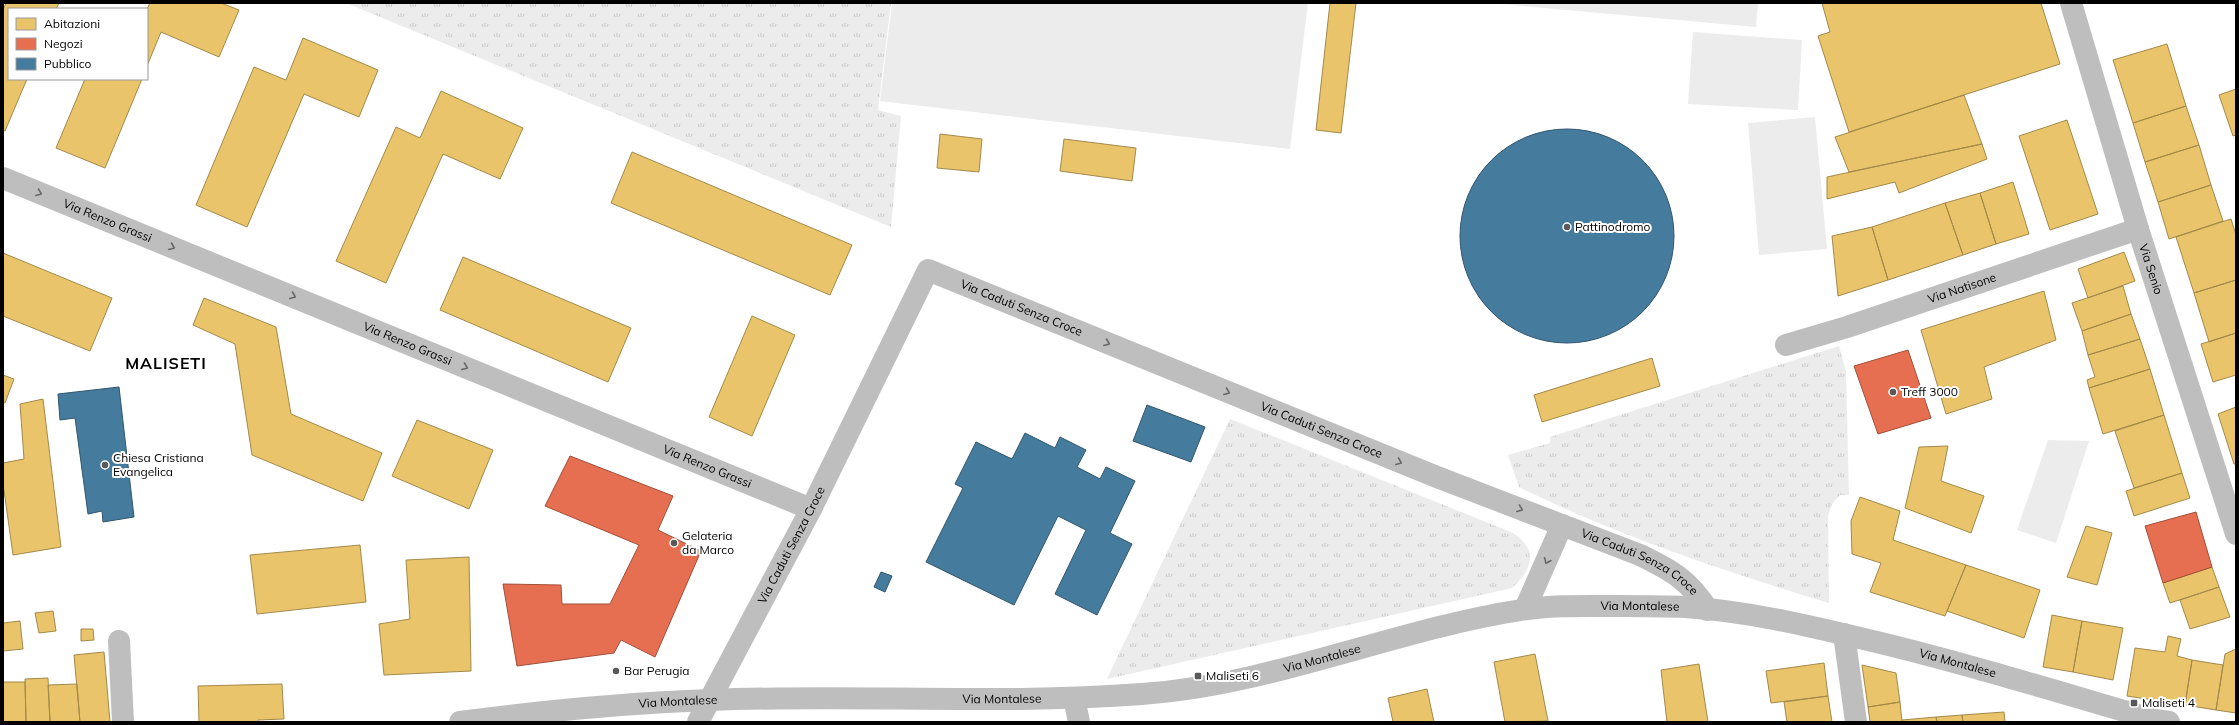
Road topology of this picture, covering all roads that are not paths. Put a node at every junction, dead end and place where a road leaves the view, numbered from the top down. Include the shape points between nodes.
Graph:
1 (2071, 3) edge
2 (3, 178) edge
3 (2138, 229) junction
4 (1786, 346) dead end
5 (811, 509) junction
6 (1562, 525) junction
7 (2236, 534) edge
8 (1525, 609) junction
9 (1708, 610) junction
10 (1844, 634) junction
11 (119, 641) dead end
12 (1074, 698) junction
13 (709, 700) junction
14 (604, 708) junction
15 (122, 722) edge
16 (460, 722) edge
17 (622, 722) edge
18 (698, 722) edge
19 (1080, 722) edge
20 (1856, 722) edge
21 (2169, 722) edge

1 - 3 street, Via Senio
2 -> 5 street, Via Renzo Grassi
3 - 4 street, Via Natisone
3 - 7 street, Via Senio
5 -> 6 street, Via Caduti Senza Croce via 928,270 1437,477
5 - 13 street, Via Caduti Senza Croce via 738,650
6 -> 8 street
6 - 9 street, Via Caduti Senza Croce via 1664,566 1686,581
8 - 9 street, Via Montalese via 1628,606
8 - 12 street, Via Montalese via 1448,625 1225,683 1180,691
9 - 10 street, Via Montalese via 1790,622
10 - 20 street
10 - 21 street, Via Montalese via 1919,652
11 - 15 street
12 - 13 street, Via Montalese
12 - 19 street
13 - 14 street, Via Montalese
13 - 18 street, Via Caduti Senza Croce
14 - 16 street, Via Montalese via 544,711
14 - 17 street

